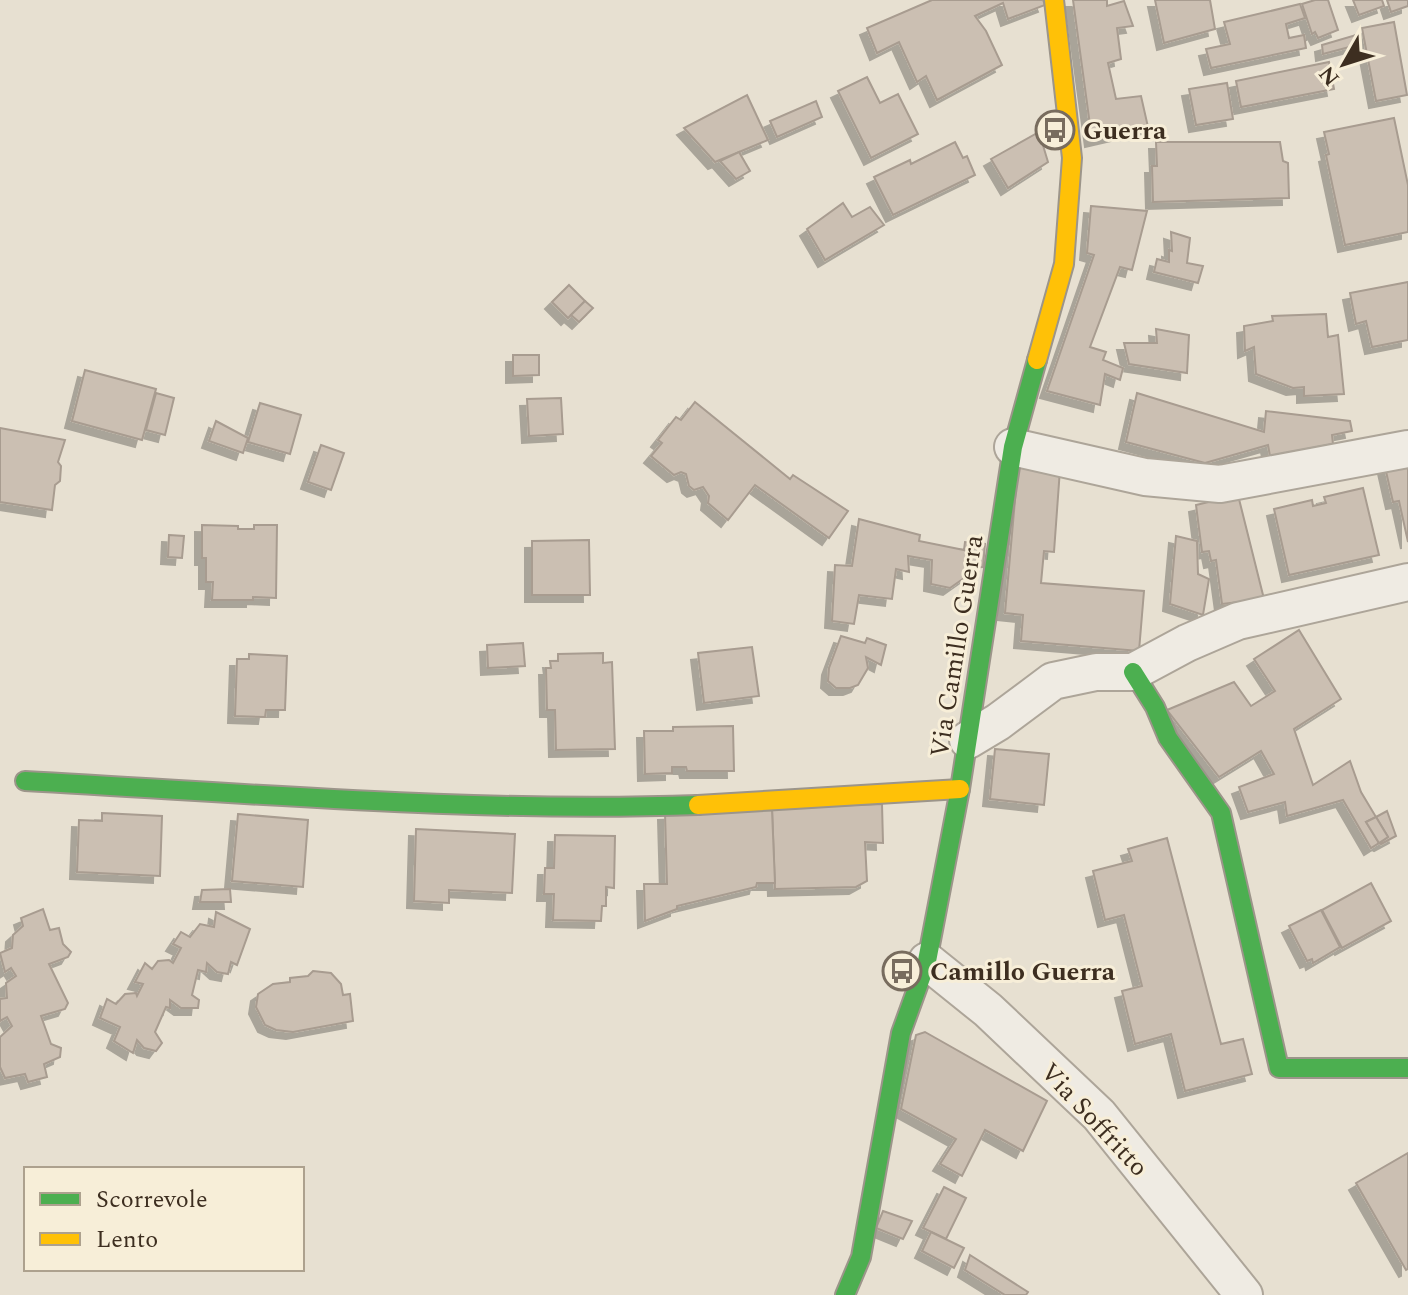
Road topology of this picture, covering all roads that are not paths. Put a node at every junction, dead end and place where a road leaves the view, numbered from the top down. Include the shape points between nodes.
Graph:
1 (1054, 0) edge
2 (1013, 447) junction
3 (1408, 449) edge
4 (1408, 582) edge
5 (1133, 672) junction
6 (968, 740) junction
7 (25, 781) dead end
8 (960, 789) junction
9 (927, 961) junction
10 (1408, 1068) edge
11 (845, 1295) edge
12 (1244, 1295) edge

1 - 2 street, Via Camillo Guerra via 1072,158 1064,264
2 - 3 street via 1145,477 1220,484
2 - 6 street, Via Camillo Guerra
4 - 5 street via 1238,621
5 - 6 street via 1096,672 1053,681
5 - 10 street via 1168,738 1221,813 1279,1068
6 - 8 street, Via Camillo Guerra
7 - 8 street via 586,806 692,806
8 - 9 street, Via Camillo Guerra
9 - 11 street, Via Camillo Guerra via 901,1033 861,1257
9 - 12 street, Via Soffritto via 988,1010 1099,1115

